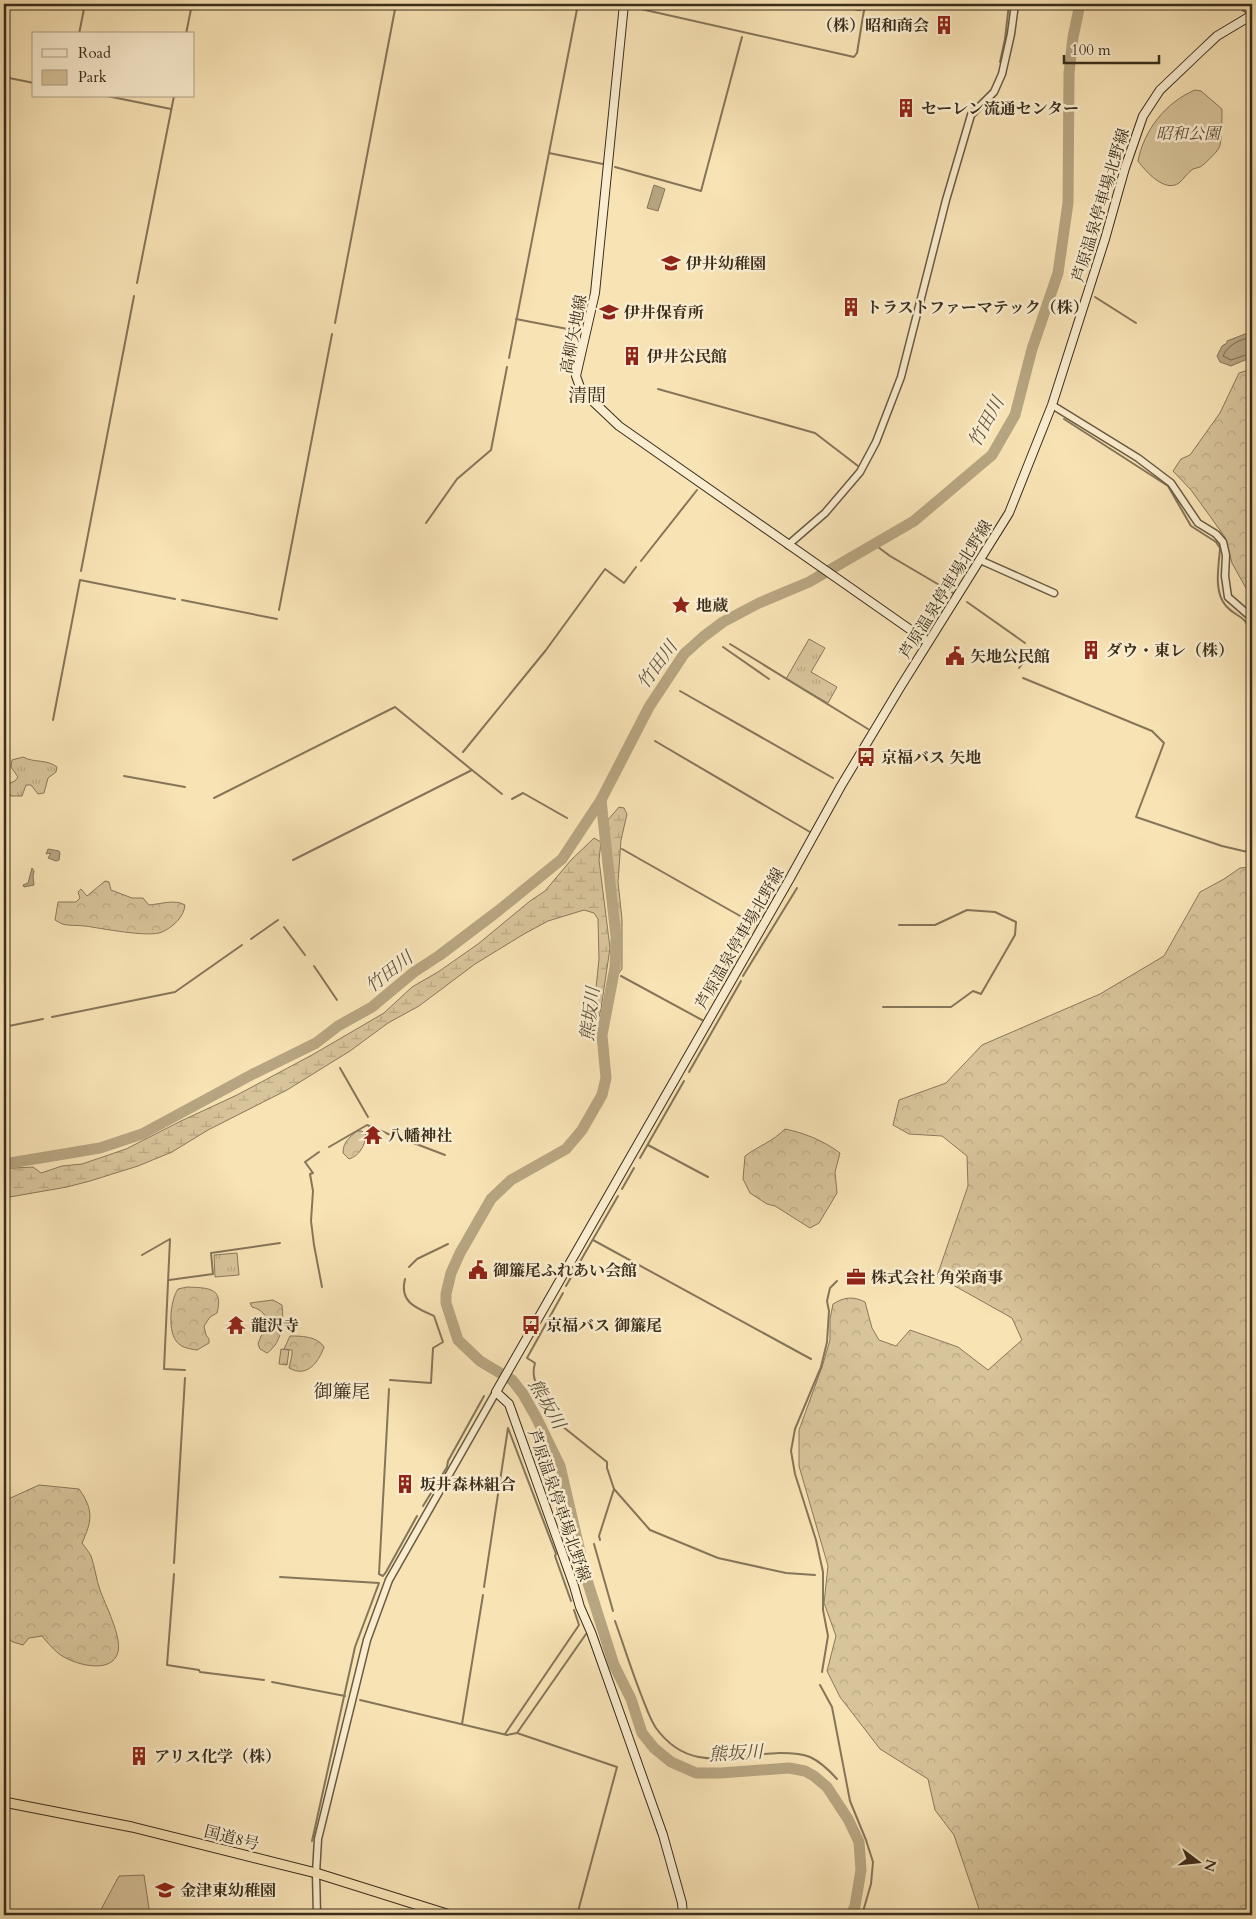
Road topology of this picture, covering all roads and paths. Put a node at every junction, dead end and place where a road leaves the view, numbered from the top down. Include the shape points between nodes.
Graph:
1 (624, 4) edge
2 (1015, 4) edge
3 (1240, 4) edge
4 (1252, 14) edge
5 (1052, 405) junction
6 (788, 545) junction
7 (980, 560) junction
8 (1054, 593) dead end
9 (1252, 618) edge
10 (928, 642) junction
11 (496, 1392) junction
12 (4, 1802) edge
13 (316, 1873) junction
14 (317, 1915) edge
15 (450, 1915) edge
16 (683, 1915) edge

1 - 6 main road, 高柳矢地線 via 595,293 576,380 581,390 619,426
2 - 6 street via 1002,74 994,92 971,115 901,377 876,442 860,472 831,506
3 - 4 street
4 - 5 main road, 芦原温泉停車場北野線 via 1200,52 1160,90 1143,116 1124,168
5 - 7 main road, 芦原温泉停車場北野線 via 1009,513
5 - 9 street via 1138,458 1171,483 1198,523 1223,542 1228,597
6 - 10 main road, 高柳矢地線
7 - 8 street
7 - 10 main road, 芦原温泉停車場北野線
10 - 11 main road, 芦原温泉停車場北野線 via 841,786
11 - 13 street via 389,1580 367,1640 333,1775 318,1840
11 - 16 main road, 芦原温泉停車場北野線 via 509,1404 600,1658 663,1835
12 - 13 highway, 国道8号 via 132,1827
13 - 14 street
13 - 15 highway, 国道8号

